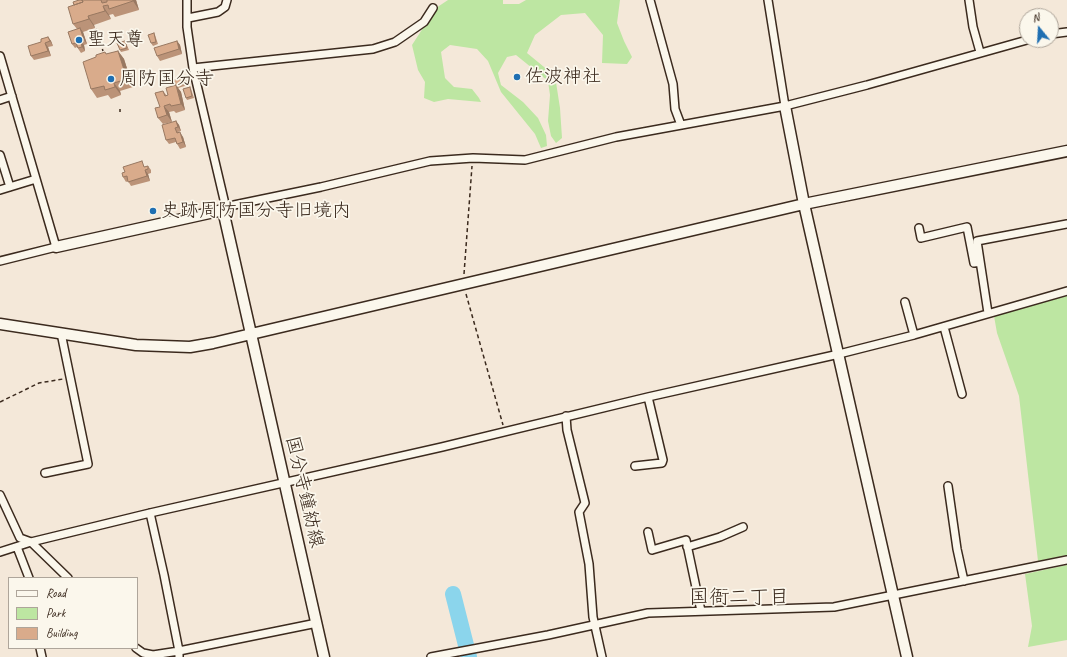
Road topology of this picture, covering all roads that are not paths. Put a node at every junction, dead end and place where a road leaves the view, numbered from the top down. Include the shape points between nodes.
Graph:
1 (187, 0) edge
2 (227, 0) edge
3 (650, 0) edge
4 (768, 0) edge
5 (969, 0) edge
6 (433, 8) dead end
7 (188, 18) junction
8 (1019, 42) edge
9 (980, 52) junction
10 (0, 56) edge
11 (193, 68) junction
12 (12, 96) junction
13 (0, 100) edge
14 (785, 106) junction
15 (681, 125) junction
16 (1067, 151) edge
17 (0, 155) edge
18 (36, 179) junction
19 (10, 188) junction
20 (0, 190) edge
21 (804, 204) junction
22 (223, 210) junction
23 (1067, 224) edge
24 (918, 228) dead end
25 (56, 247) junction
26 (0, 261) edge
27 (980, 262) junction
28 (1067, 291) edge
29 (905, 302) dead end
30 (988, 313) junction
31 (0, 324) edge
32 (944, 327) junction
33 (61, 333) junction
34 (251, 335) junction
35 (914, 335) junction
36 (839, 354) junction
37 (962, 394) dead end
38 (648, 397) junction
39 (566, 416) junction
40 (635, 466) dead end
41 (45, 473) dead end
42 (284, 482) junction
43 (948, 486) dead end
44 (0, 495) edge
45 (150, 512) junction
46 (742, 527) dead end
47 (648, 532) dead end
48 (32, 542) junction
49 (17, 547) junction
50 (687, 547) junction
51 (0, 552) edge
52 (1067, 560) edge
53 (29, 577) edge
54 (67, 577) edge
55 (964, 580) junction
56 (893, 595) junction
57 (702, 611) junction
58 (317, 623) junction
59 (594, 624) junction
60 (137, 649) edge
61 (179, 654) edge
62 (324, 657) edge
63 (431, 657) edge
64 (602, 657) edge
65 (907, 657) edge

1 - 7 street
2 - 7 street via 225,7 218,12
3 - 15 street via 673,84 675,109
4 - 14 street
5 - 9 street
6 - 11 street via 424,22 395,42 373,49
7 - 11 street
8 - 9 street
9 - 14 street
10 - 12 street
11 - 22 street via 225,204
12 - 13 street
12 - 18 street
14 - 15 street
14 - 21 street
15 - 22 street via 616,137 525,160 473,158 430,161 234,205
16 - 21 street
17 - 19 street
18 - 19 street
18 - 25 street
19 - 20 street
21 - 34 street
21 - 36 street
22 - 25 street
22 - 34 street, 国分寺鐘紡線
23 - 27 street via 977,241
24 - 27 street via 921,238 967,227 974,263
25 - 26 street
27 - 30 street
28 - 30 street
29 - 35 street
30 - 32 street
31 - 33 street
32 - 35 street
32 - 37 street
33 - 34 street via 165,347 213,344
33 - 41 street via 88,464
34 - 42 street, 国分寺鐘紡線
35 - 36 street
36 - 38 street
36 - 56 street
38 - 39 street
38 - 40 street via 663,460 662,463
39 - 42 street
39 - 59 street via 567,430 585,503 579,512 589,564
42 - 45 street
42 - 58 street, 国分寺鐘紡線
43 - 55 street
44 - 48 street via 20,538
45 - 48 street
45 - 61 street
46 - 50 street
47 - 50 street via 652,550 686,540
48 - 49 street
48 - 54 street
49 - 51 street
49 - 53 street
50 - 57 street
52 - 55 street
55 - 56 street
56 - 57 street via 834,606
56 - 65 street
57 - 59 street via 648,613
58 - 61 street
58 - 62 street, 国分寺鐘紡線
59 - 63 street
59 - 64 street
60 - 61 street via 143,654

